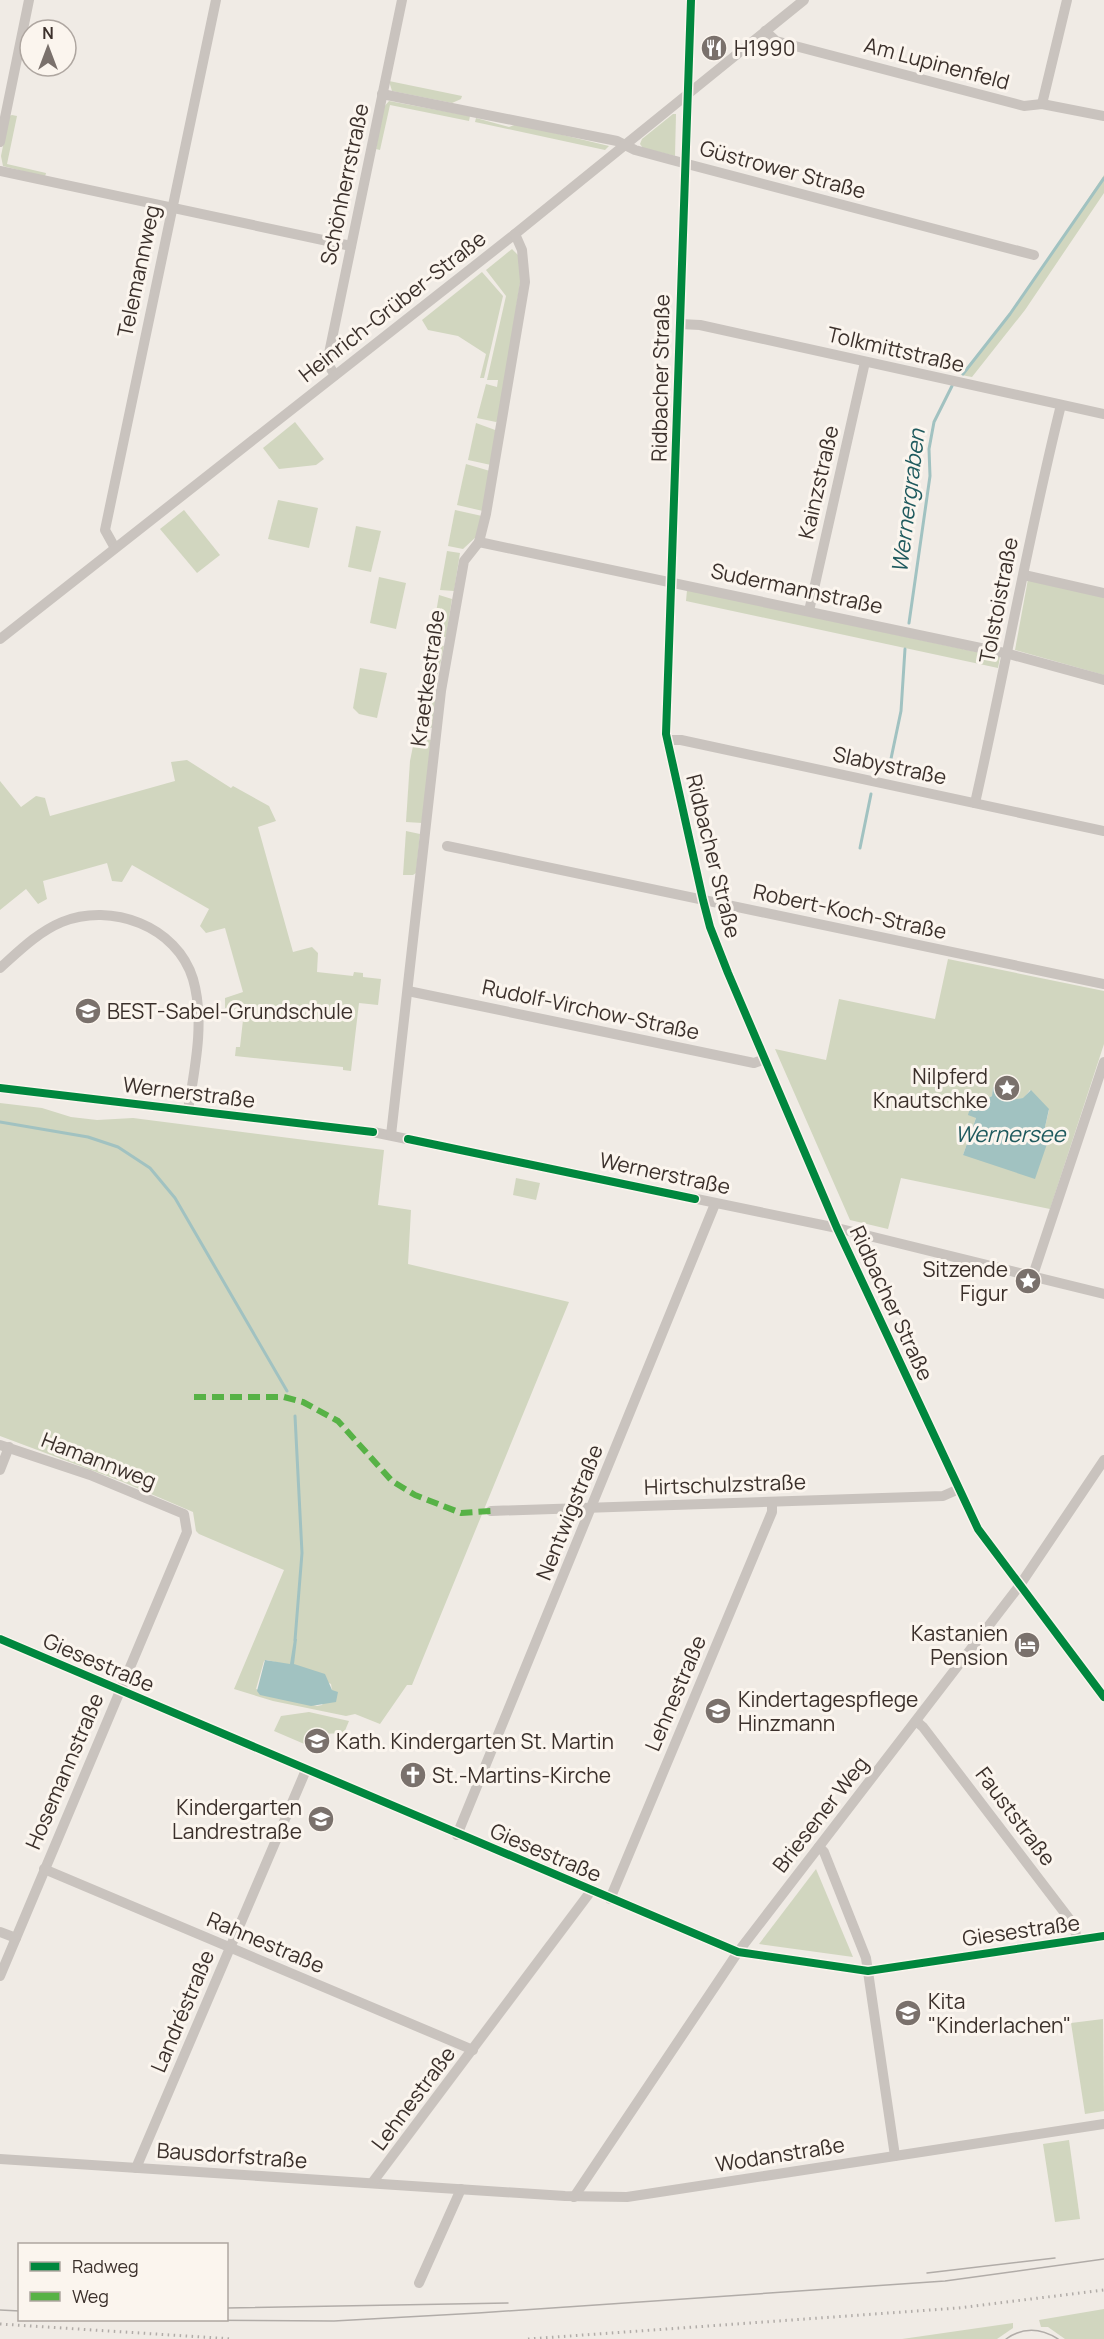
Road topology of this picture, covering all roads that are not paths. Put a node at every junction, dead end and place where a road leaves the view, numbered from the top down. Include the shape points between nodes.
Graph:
1 (29, 0) edge
2 (216, 0) edge
3 (402, 0) edge
4 (691, 0) edge
5 (804, 0) edge
6 (1067, 0) edge
7 (765, 31) junction
8 (382, 94) junction
9 (686, 96) junction
10 (1042, 104) junction
11 (1104, 116) edge
12 (0, 142) edge
13 (626, 145) junction
14 (684, 164) junction
15 (0, 171) edge
16 (171, 208) junction
17 (515, 234) junction
18 (351, 246) junction
19 (1034, 255) dead end
20 (680, 324) junction
21 (865, 362) junction
22 (335, 375) junction
23 (1061, 405) junction
24 (1104, 414) edge
25 (479, 542) junction
26 (116, 548) junction
27 (1024, 575) junction
28 (673, 583) junction
29 (1104, 593) edge
30 (809, 611) junction
31 (0, 639) edge
32 (1009, 654) junction
33 (1104, 680) edge
34 (667, 740) junction
35 (975, 803) junction
36 (1104, 831) edge
37 (447, 846) dead end
38 (703, 900) junction
39 (0, 968) edge
40 (1104, 984) edge
41 (408, 991) junction
42 (765, 1059) junction
43 (1104, 1062) edge
44 (0, 1088) edge
45 (188, 1110) junction
46 (391, 1136) junction
47 (715, 1204) junction
48 (837, 1228) junction
49 (1033, 1275) junction
50 (1104, 1294) edge
51 (5, 1446) edge
52 (1104, 1460) edge
53 (0, 1470) edge
54 (959, 1489) junction
55 (772, 1502) junction
56 (592, 1507) junction
57 (491, 1511) dead end
58 (184, 1514) joint
59 (1020, 1585) junction
60 (0, 1639) edge
61 (119, 1690) junction
62 (1104, 1697) edge
63 (916, 1721) junction
64 (306, 1770) junction
65 (458, 1835) junction
66 (819, 1847) junction
67 (45, 1869) junction
68 (591, 1891) junction
69 (610, 1899) junction
70 (0, 1932) edge
71 (1104, 1936) edge
72 (16, 1938) junction
73 (1077, 1940) junction
74 (230, 1948) junction
75 (738, 1952) junction
76 (868, 1971) junction
77 (0, 1976) edge
78 (473, 2050) junction
79 (1104, 2124) edge
80 (895, 2156) junction
81 (0, 2159) edge
82 (136, 2168) junction
83 (372, 2183) junction
84 (461, 2189) junction
85 (574, 2197) junction
86 (419, 2283) dead end

1 - 12 street
2 - 16 street, Telemannweg
3 - 8 street, Schönherrstraße
4 - 9 street, Ridbacher Straße
5 - 7 street, Heinrich-Grüber-Straße
6 - 10 street
7 - 9 street, Heinrich-Grüber-Straße
7 - 10 street, Am Lupinenfeld via 776,41 1023,106
8 - 13 street, Güstrower Straße
8 - 18 street, Schönherrstraße
9 - 13 street, Heinrich-Grüber-Straße
9 - 14 street, Ridbacher Straße
10 - 11 street, Am Lupinenfeld
13 - 14 street, Güstrower Straße
13 - 17 street, Heinrich-Grüber-Straße
14 - 19 street, Güstrower Straße
14 - 20 street, Ridbacher Straße
15 - 16 street
16 - 18 street
16 - 26 street, Telemannweg via 105,530
17 - 22 street, Heinrich-Grüber-Straße
17 - 25 street, Kraetkestraße via 522,250 525,282
18 - 22 street, Schönherrstraße via 327,363
20 - 21 street, Tolkmittstraße via 692,323
20 - 28 street, Ridbacher Straße
21 - 23 street, Tolkmittstraße
21 - 30 street, Kainzstraße
22 - 26 street, Heinrich-Grüber-Straße
23 - 24 street, Tolkmittstraße
23 - 27 street, Tolstoistraße via 1036,504
25 - 28 street, Sudermannstraße
25 - 41 street, Kraetkestraße via 464,561 441,691
26 - 31 street, Heinrich-Grüber-Straße
27 - 29 street
27 - 32 street, Tolstoistraße
28 - 30 street, Sudermannstraße
28 - 34 street, Ridbacher Straße
30 - 32 street, Sudermannstraße
32 - 33 street, Sudermannstraße
32 - 35 street, Tolstoistraße
34 - 35 street, Slabystraße
34 - 38 street, Ridbacher Straße
35 - 36 street, Slabystraße
37 - 38 street, Robert-Koch-Straße
38 - 40 street, Robert-Koch-Straße
38 - 42 street, Ridbacher Straße via 710,927
39 - 45 street via 45,932 63,922 92,915 117,915 165,937 192,977 198,1003 199,1028
41 - 42 street, Rudolf-Virchow-Straße via 754,1063
41 - 46 street, Kraetkestraße
42 - 48 street, Ridbacher Straße
43 - 49 street
44 - 45 street, Wernerstraße
45 - 46 street, Wernerstraße
46 - 47 street, Wernerstraße
47 - 48 street, Wernerstraße
47 - 56 street, Nentwigstraße
48 - 49 street, Wernerstraße
48 - 54 street, Ridbacher Straße
49 - 50 street, Wernerstraße
51 - 53 street
51 - 58 street, Hamannweg via 90,1475
52 - 59 street, Briesener Weg
54 - 55 street, Hirtschulzstraße via 943,1496
54 - 59 street, Ridbacher Straße via 978,1529
55 - 56 street, Hirtschulzstraße
55 - 69 street, Lehnestraße via 772,1512
56 - 57 street, Hirtschulzstraße
56 - 65 street, Nentwigstraße
58 - 61 street, Hosemannstraße via 187,1532
59 - 62 street, Ridbacher Straße
59 - 63 street, Briesener Weg
60 - 61 street, Giesestraße
61 - 64 street, Giesestraße
61 - 67 street, Hosemannstraße
63 - 66 street, Briesener Weg
63 - 73 street, Fauststraße via 1074,1925
64 - 65 street, Giesestraße
64 - 74 street, Landréstraße
65 - 68 street, Giesestraße
66 - 75 street, Briesener Weg
66 - 76 street via 848,1909
67 - 72 street, Hosemannstraße
67 - 74 street, Rahnestraße
68 - 69 street, Giesestraße
68 - 78 street, Lehnestraße
69 - 75 street, Giesestraße
70 - 72 street
71 - 73 street, Giesestraße
72 - 77 street, Hosemannstraße
73 - 76 street, Giesestraße
74 - 78 street, Rahnestraße
74 - 82 street, Landréstraße
75 - 76 street, Giesestraße
75 - 85 street, Briesener Weg
76 - 80 street
78 - 83 street, Lehnestraße
79 - 80 street, Wodanstraße
80 - 85 street, Wodanstraße via 627,2197
81 - 82 street, Bausdorfstraße
82 - 83 street, Bausdorfstraße
83 - 84 street, Bausdorfstraße
84 - 85 street, Wodanstraße
84 - 86 street

